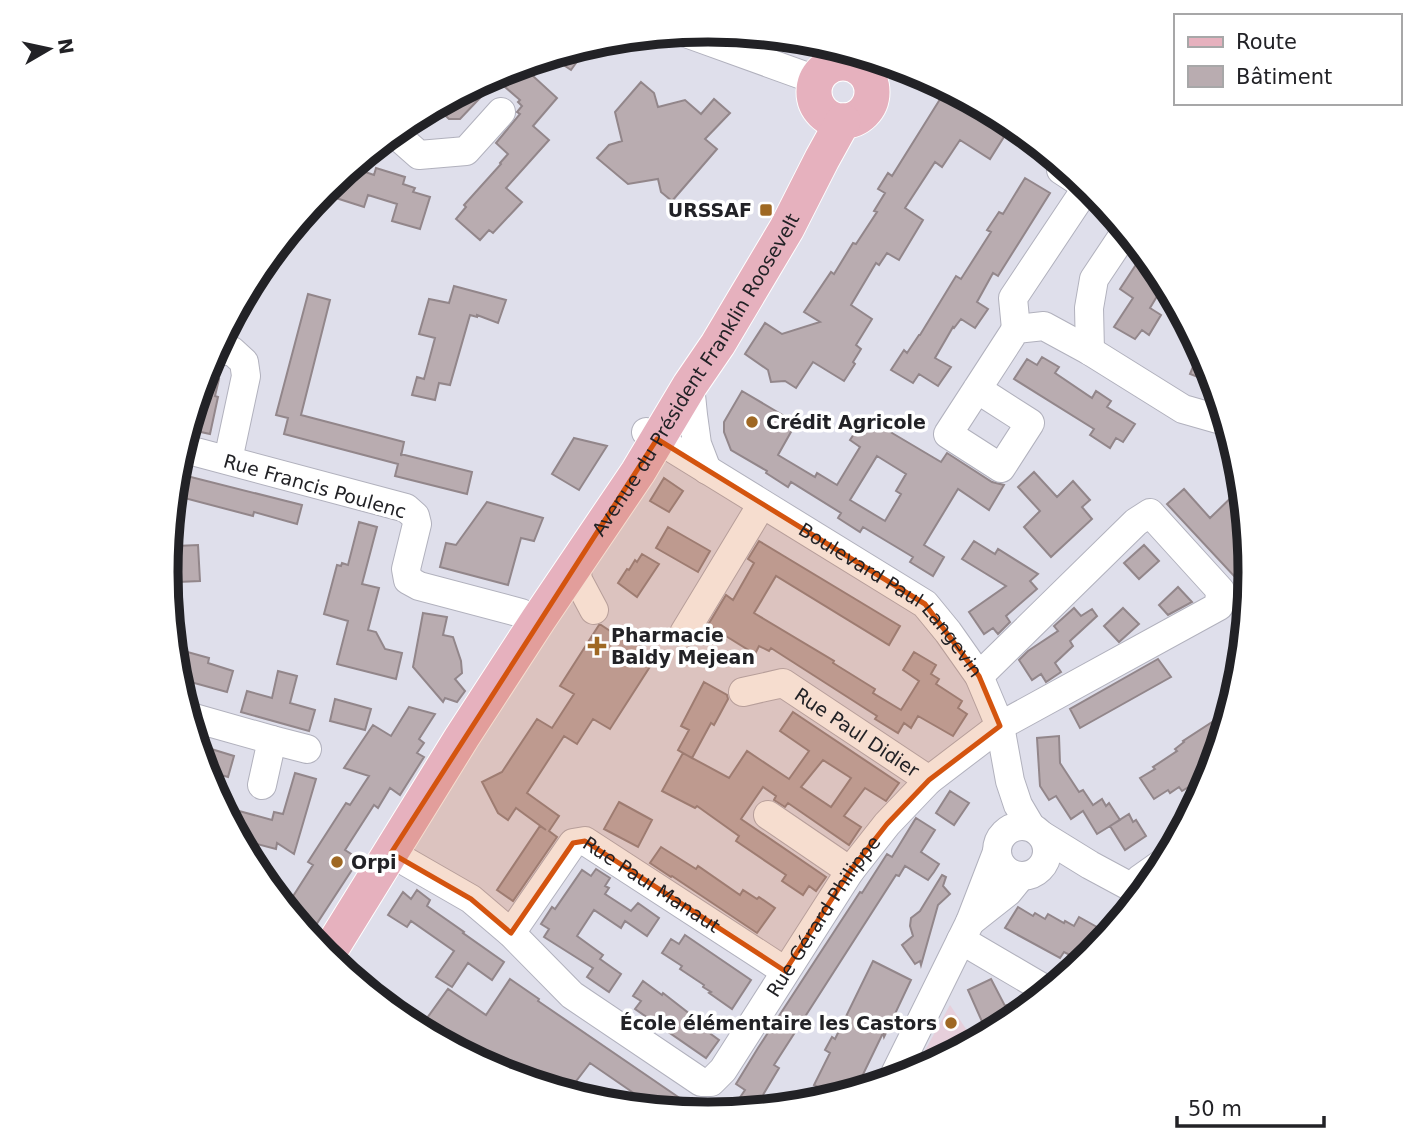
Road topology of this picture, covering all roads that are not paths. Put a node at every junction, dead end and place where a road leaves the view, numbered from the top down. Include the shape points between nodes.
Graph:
1 (703, 42) edge
2 (863, 65) edge
3 (867, 66) edge
4 (827, 105) junction
5 (501, 111) dead end
6 (402, 140) edge
7 (1084, 199) edge
8 (1120, 240) edge
9 (1016, 329) junction
10 (226, 351) edge
11 (1090, 352) junction
12 (690, 386) junction
13 (977, 389) dead end
14 (1213, 414) edge
15 (651, 435) junction
16 (192, 451) edge
17 (228, 460) junction
18 (708, 470) junction
19 (762, 504) junction
20 (576, 564) junction
21 (594, 610) dead end
22 (538, 620) junction
23 (684, 633) dead end
24 (979, 676) junction
25 (743, 692) dead end
26 (199, 719) edge
27 (1000, 726) junction
28 (272, 740) junction
29 (307, 749) dead end
30 (929, 780) junction
31 (262, 786) dead end
32 (768, 815) dead end
33 (1019, 837) junction
34 (391, 853) junction
35 (1090, 865) junction
36 (850, 870) junction
37 (1032, 871) junction
38 (1133, 888) edge
39 (966, 931) junction
40 (511, 933) junction
41 (333, 947) edge
42 (785, 971) junction
43 (1040, 984) edge
44 (899, 1066) edge

1 - 4 street
2 - 4 main road via 841,62 822,71
3 - 4 main road via 872,94 863,114 853,119
4 - 12 main road, Avenue du Président Franklin Roosevelt via 822,159 787,228
4 - 15 main road, Avenue du Président Franklin Roosevelt via 811,150
5 - 6 street via 466,151 419,155
7 - 9 street via 1013,298
8 - 11 street via 1094,279
9 - 11 street via 1044,326
9 - 13 street
10 - 17 street via 244,362 246,376
11 - 14 street via 1183,409
12 - 15 main road, Avenue du Président Franklin Roosevelt
12 - 18 street via 697,444
15 - 18 street, Boulevard Paul Langevin
15 - 20 main road, Avenue du Président Franklin Roosevelt via 638,472
15 - 22 main road, Avenue du Président Franklin Roosevelt via 626,462
16 - 17 street, Rue Francis Poulenc
17 - 22 street, Rue Francis Poulenc via 406,508 417,524 406,569 408,580
18 - 19 street, Boulevard Paul Langevin
19 - 23 street
19 - 24 street, Boulevard Paul Langevin via 925,604
20 - 21 street via 578,580
20 - 22 main road, Avenue du Président Franklin Roosevelt
22 - 34 main road, Avenue du Président Franklin Roosevelt
24 - 27 street, Boulevard Paul Langevin
24 - 27 street, Rue Gérard Philippe via 1150,513 1220,590 1219,606
25 - 30 street, Rue Paul Didier via 783,684
26 - 28 street
27 - 30 street, Rue Gérard Philippe
27 - 33 street, Boulevard Paul Langevin via 1018,805
28 - 29 street
28 - 31 street
30 - 36 street, Rue Gérard Philippe
32 - 36 street
33 - 35 street
33 - 37 street via 1046,843 1046,859
33 - 37 street via 999,859 1007,871
33 - 39 street
34 - 40 street, Rue Gérard Philippe via 471,900
34 - 41 main road, Avenue du Président Franklin Roosevelt
35 - 37 street
35 - 38 street
36 - 42 street, Rue Gérard Philippe
37 - 39 street
39 - 43 street
39 - 44 street
40 - 42 street, Rue Paul Manaut via 573,843 585,841
40 - 42 street, Rue Gérard Philippe via 572,995 701,1082 711,1082 723,1070

